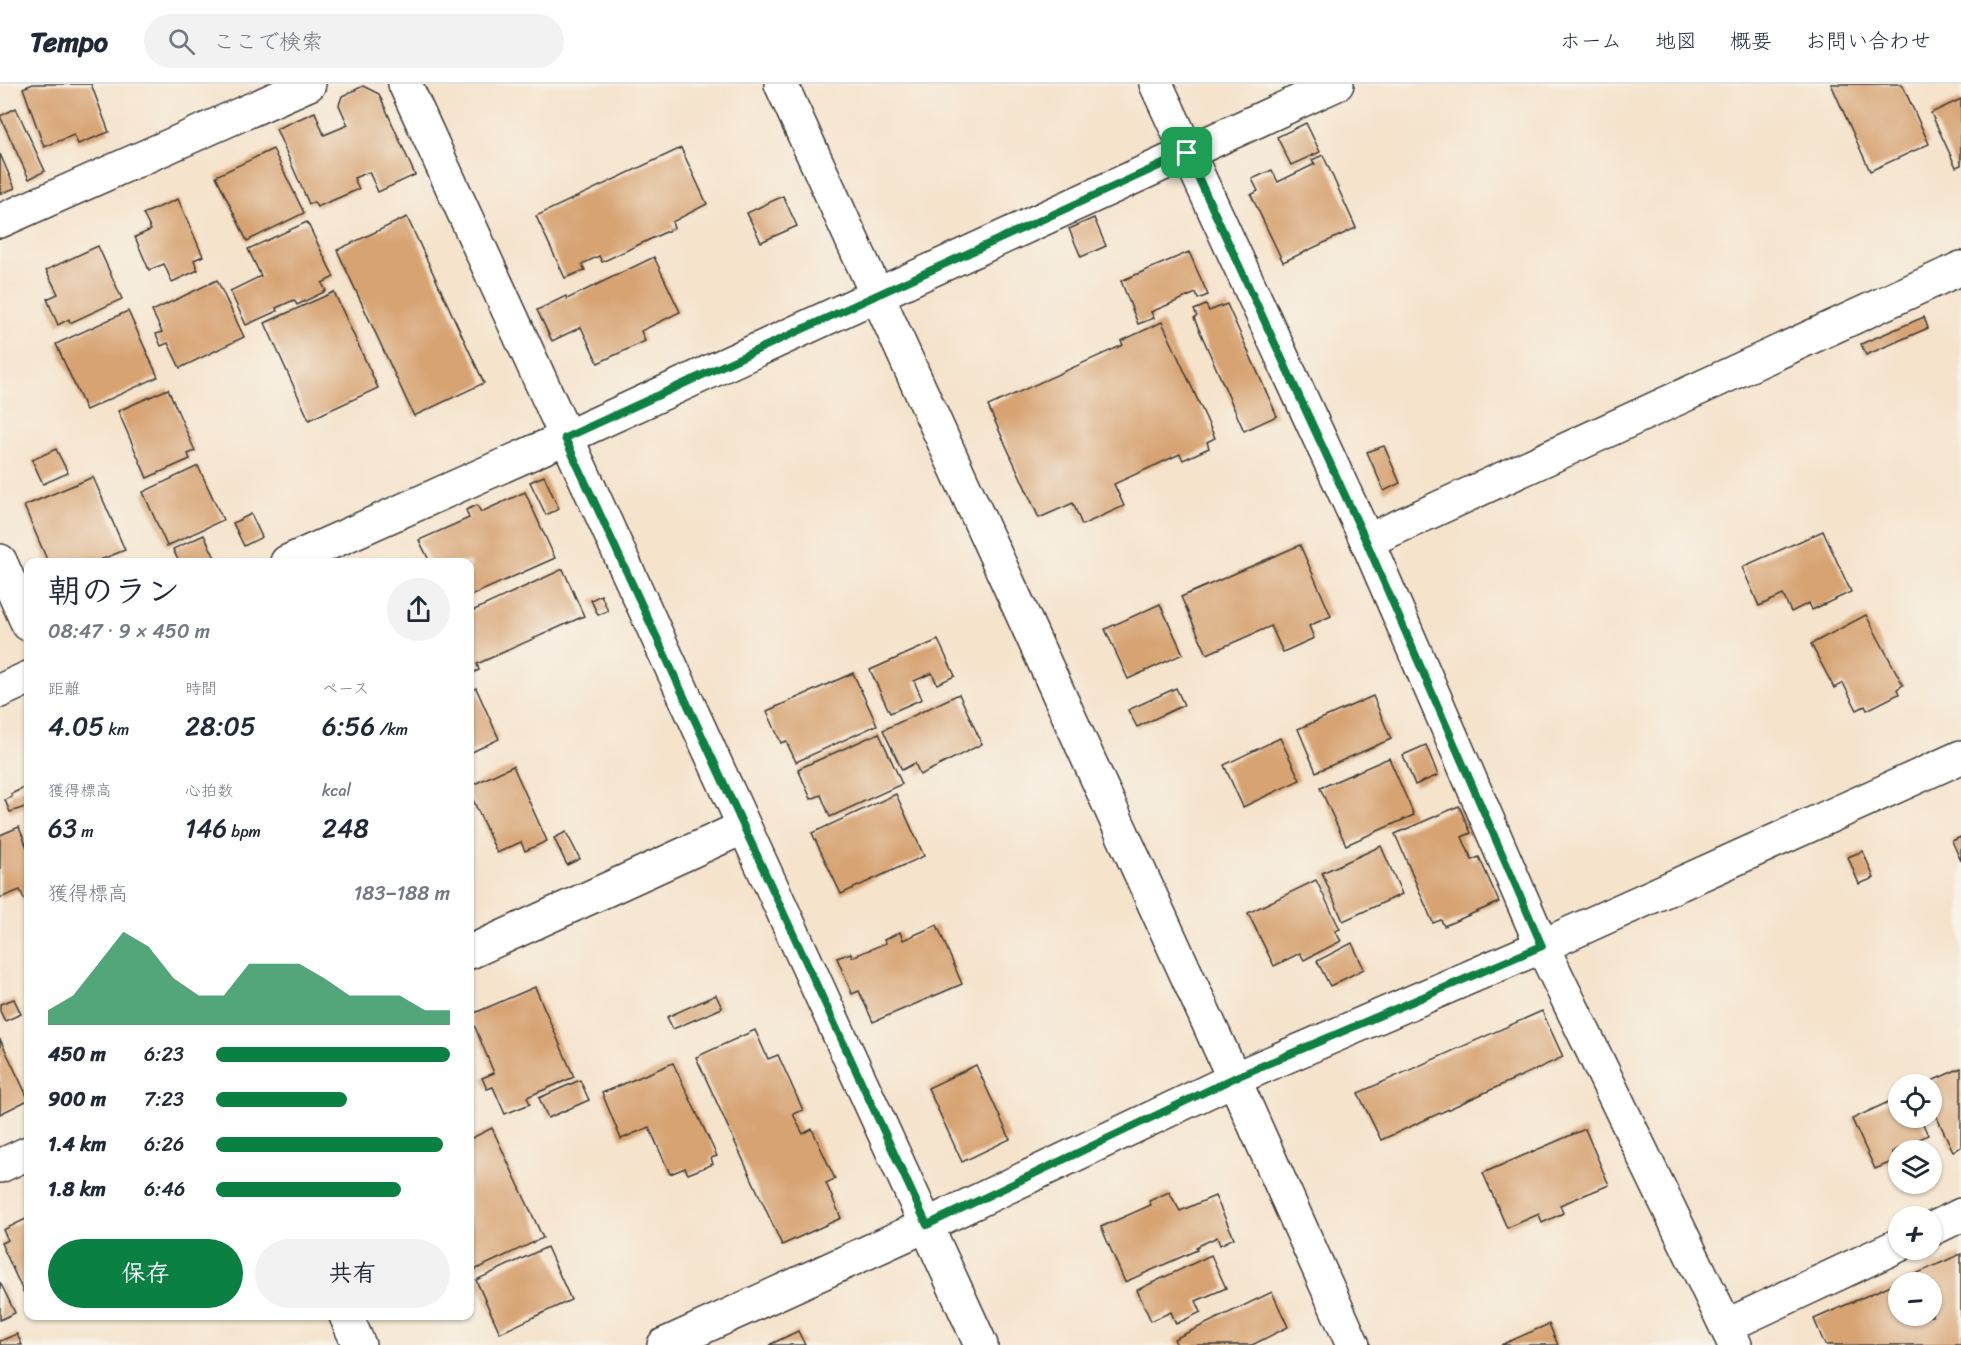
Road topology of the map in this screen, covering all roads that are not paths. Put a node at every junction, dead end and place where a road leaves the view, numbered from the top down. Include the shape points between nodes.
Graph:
1 (309, 84) edge
2 (405, 84) edge
3 (781, 84) edge
4 (1156, 84) edge
5 (1337, 84) edge
6 (1187, 153) junction
7 (0, 221) edge
8 (1961, 268) edge
9 (878, 295) junction
10 (565, 438) junction
11 (1366, 541) junction
12 (296, 558) edge
13 (0, 561) edge
14 (24, 615) edge
15 (24, 680) edge
16 (0, 691) edge
17 (1961, 756) edge
18 (744, 828) junction
19 (1542, 946) junction
20 (474, 950) edge
21 (1234, 1078) junction
22 (24, 1155) edge
23 (0, 1166) edge
24 (1961, 1215) edge
25 (1942, 1224) edge
26 (927, 1225) junction
27 (1888, 1251) edge
28 (348, 1320) edge
29 (1731, 1336) edge
30 (359, 1345) edge
31 (664, 1345) edge
32 (981, 1345) edge
33 (1353, 1345) edge

1 - 7 street
2 - 10 street
3 - 9 street
4 - 6 street
5 - 6 street
6 - 9 street
6 - 11 street
8 - 11 street
9 - 10 street
9 - 21 street
10 - 12 street
10 - 18 street
11 - 19 street
13 - 14 street
15 - 16 street
17 - 19 street
18 - 20 street
18 - 26 street
19 - 21 street
19 - 29 street
21 - 26 street
21 - 33 street
22 - 23 street
24 - 25 street
26 - 31 street
26 - 32 street
27 - 29 street
28 - 30 street

